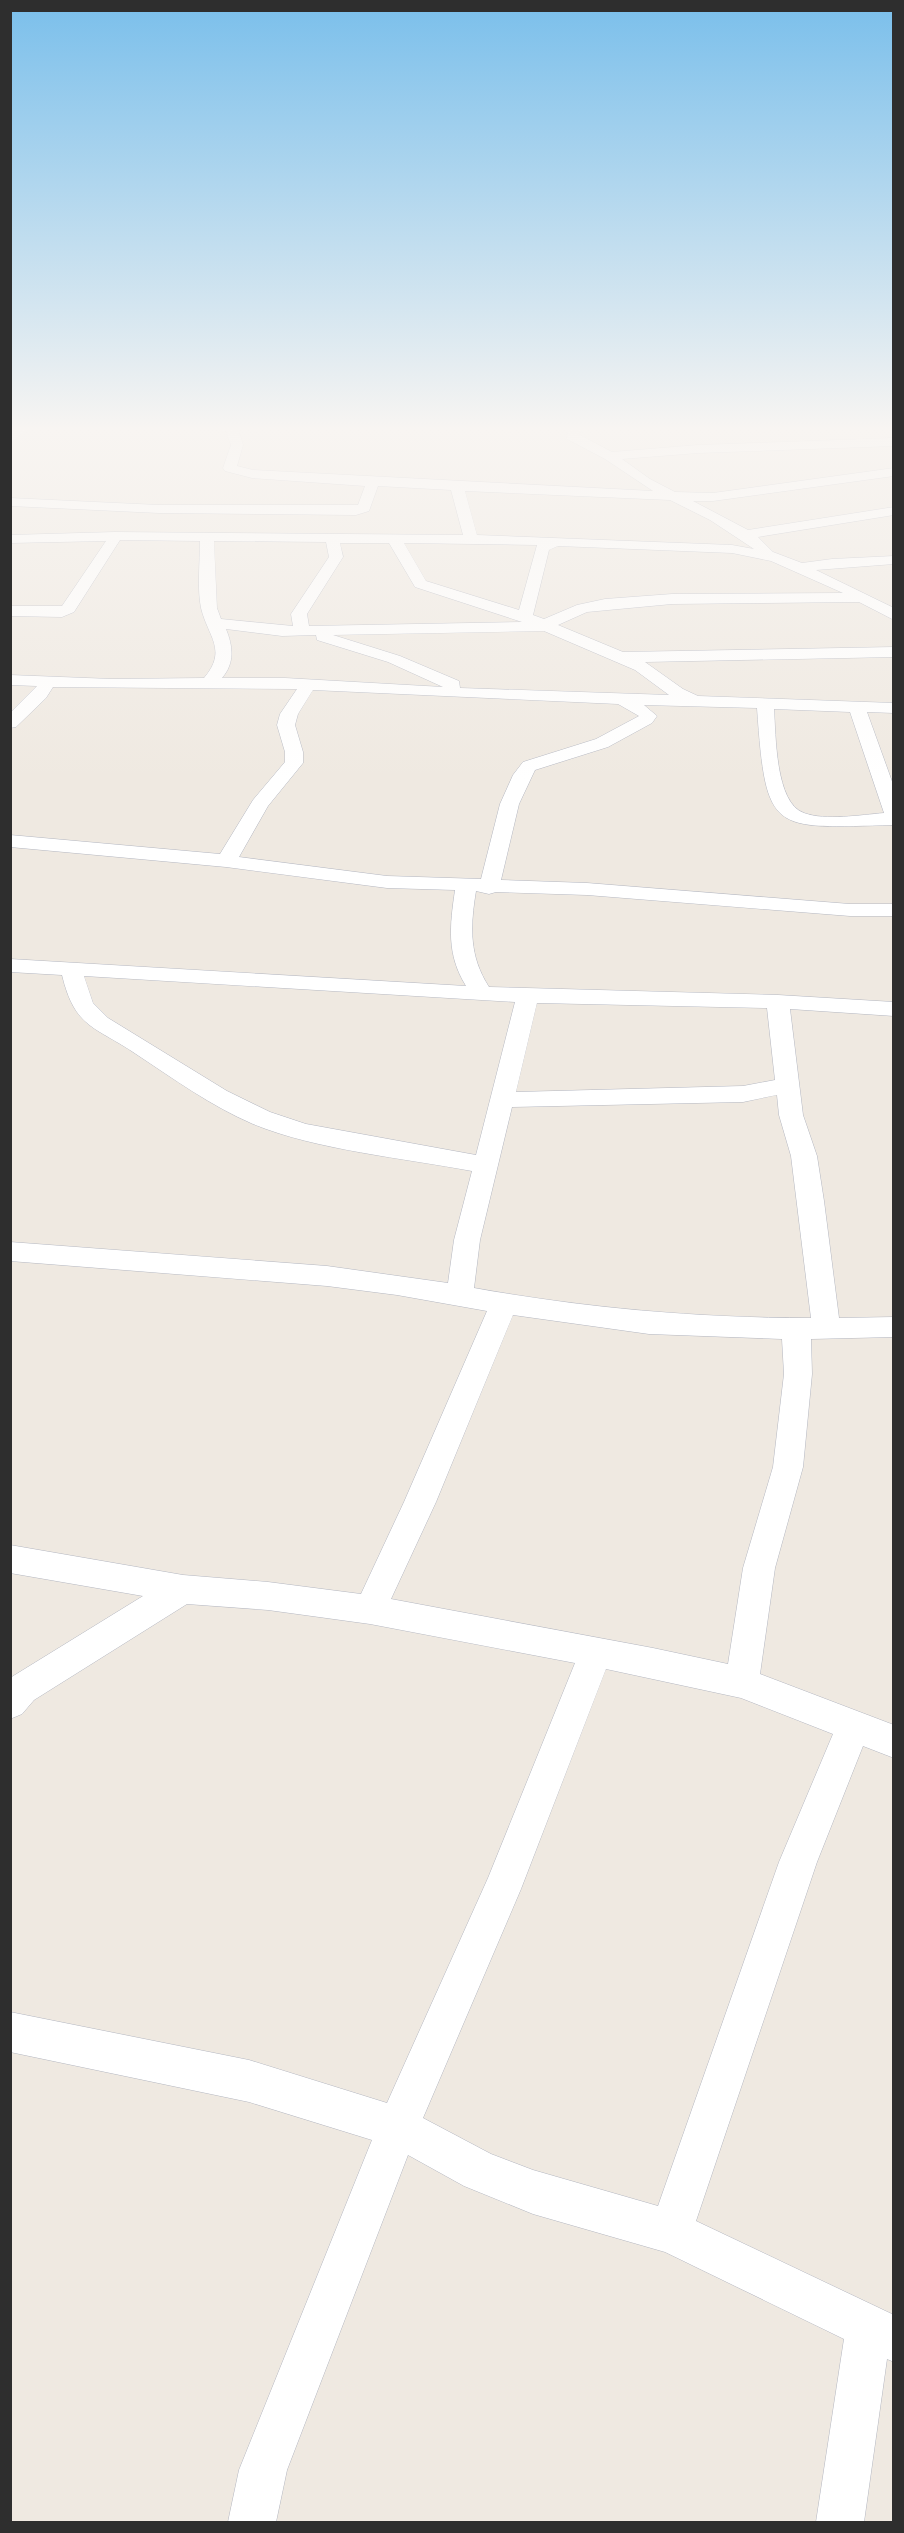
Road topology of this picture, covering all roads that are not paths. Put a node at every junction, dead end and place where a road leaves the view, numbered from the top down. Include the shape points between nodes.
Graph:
1 (111, 544) edge
2 (207, 544) edge
3 (333, 544) edge
4 (397, 544) edge
5 (550, 544) edge
6 (636, 544) edge
7 (758, 544) edge
8 (665, 545) junction
9 (775, 557) junction
10 (894, 560) edge
11 (801, 568) junction
12 (846, 589) junction
13 (864, 598) junction
14 (887, 606) edge
15 (10, 611) edge
16 (894, 615) edge
17 (525, 617) junction
18 (217, 623) junction
19 (543, 626) junction
20 (302, 630) junction
21 (894, 652) edge
22 (620, 657) junction
23 (10, 680) edge
24 (47, 683) junction
25 (209, 683) junction
26 (308, 684) junction
27 (484, 694) junction
28 (621, 698) junction
29 (695, 700) junction
30 (765, 704) junction
31 (857, 707) junction
32 (894, 708) edge
33 (10, 723) edge
34 (894, 817) edge
35 (10, 841) edge
36 (226, 861) junction
37 (466, 887) junction
38 (489, 888) junction
39 (894, 910) edge
40 (10, 965) edge
41 (72, 970) junction
42 (482, 993) junction
43 (528, 996) junction
44 (778, 1002) junction
45 (894, 1009) edge
46 (787, 1085) junction
47 (501, 1100) junction
48 (486, 1165) junction
49 (10, 1251) edge
50 (460, 1294) junction
51 (504, 1303) junction
52 (894, 1327) edge
53 (826, 1329) junction
54 (796, 1331) junction
55 (10, 1559) edge
56 (183, 1589) junction
57 (370, 1610) junction
58 (596, 1653) junction
59 (742, 1683) junction
60 (10, 1703) edge
61 (854, 1725) junction
62 (894, 1742) edge
63 (10, 2032) edge
64 (398, 2127) junction
65 (670, 2232) junction
66 (881, 2332) edge
67 (252, 2523) edge
68 (840, 2523) edge

1 - 15 street via 68,609
2 - 18 street via 209,608
3 - 20 street via 336,557 299,614
4 - 17 street via 420,584
5 - 17 street via 542,548 538,557
6 - 8 street
7 - 9 street
8 - 9 street via 732,549
8 - 12 street
9 - 11 street
10 - 11 street
11 - 12 street
12 - 13 street
13 - 14 street
13 - 19 street via 672,599 605,604 584,608
14 - 16 street
17 - 19 street
18 - 20 street via 267,631
18 - 25 street via 224,644 222,668
19 - 20 street
19 - 22 street
20 - 27 street via 394,659
21 - 22 street
22 - 29 street
23 - 24 street
24 - 25 street
24 - 33 street
25 - 26 street
26 - 27 street
26 - 36 street via 286,725 294,763 260,804
27 - 28 street
28 - 29 street
28 - 38 street via 646,713 646,719 602,743 529,766 522,772 510,800
29 - 30 street
30 - 31 street
30 - 34 street via 780,804 788,812 812,820
31 - 32 street
31 - 34 street
35 - 36 street
36 - 37 street via 363,880
37 - 38 street
37 - 42 street via 459,932 461,957
38 - 39 street via 586,889
40 - 41 street
41 - 42 street
41 - 48 street via 88,1013 201,1087 275,1123
42 - 43 street
43 - 44 street
43 - 47 street
44 - 45 street
44 - 46 street
46 - 47 street via 743,1094
46 - 53 street via 807,1179
47 - 48 street
48 - 50 street via 467,1240
49 - 50 street via 116,1263 370,1281
50 - 51 street
51 - 54 street via 647,1323
51 - 57 street
52 - 53 street
53 - 54 street
54 - 59 street via 798,1374 788,1467 759,1568
55 - 56 street
56 - 57 street
56 - 60 street via 22,1689
57 - 58 street
58 - 59 street
58 - 64 street via 502,1889
59 - 61 street
61 - 62 street
61 - 65 street via 798,1862
63 - 64 street via 249,2081
64 - 65 street via 479,2171 533,2192
64 - 67 street via 263,2470
65 - 66 street
66 - 68 street

